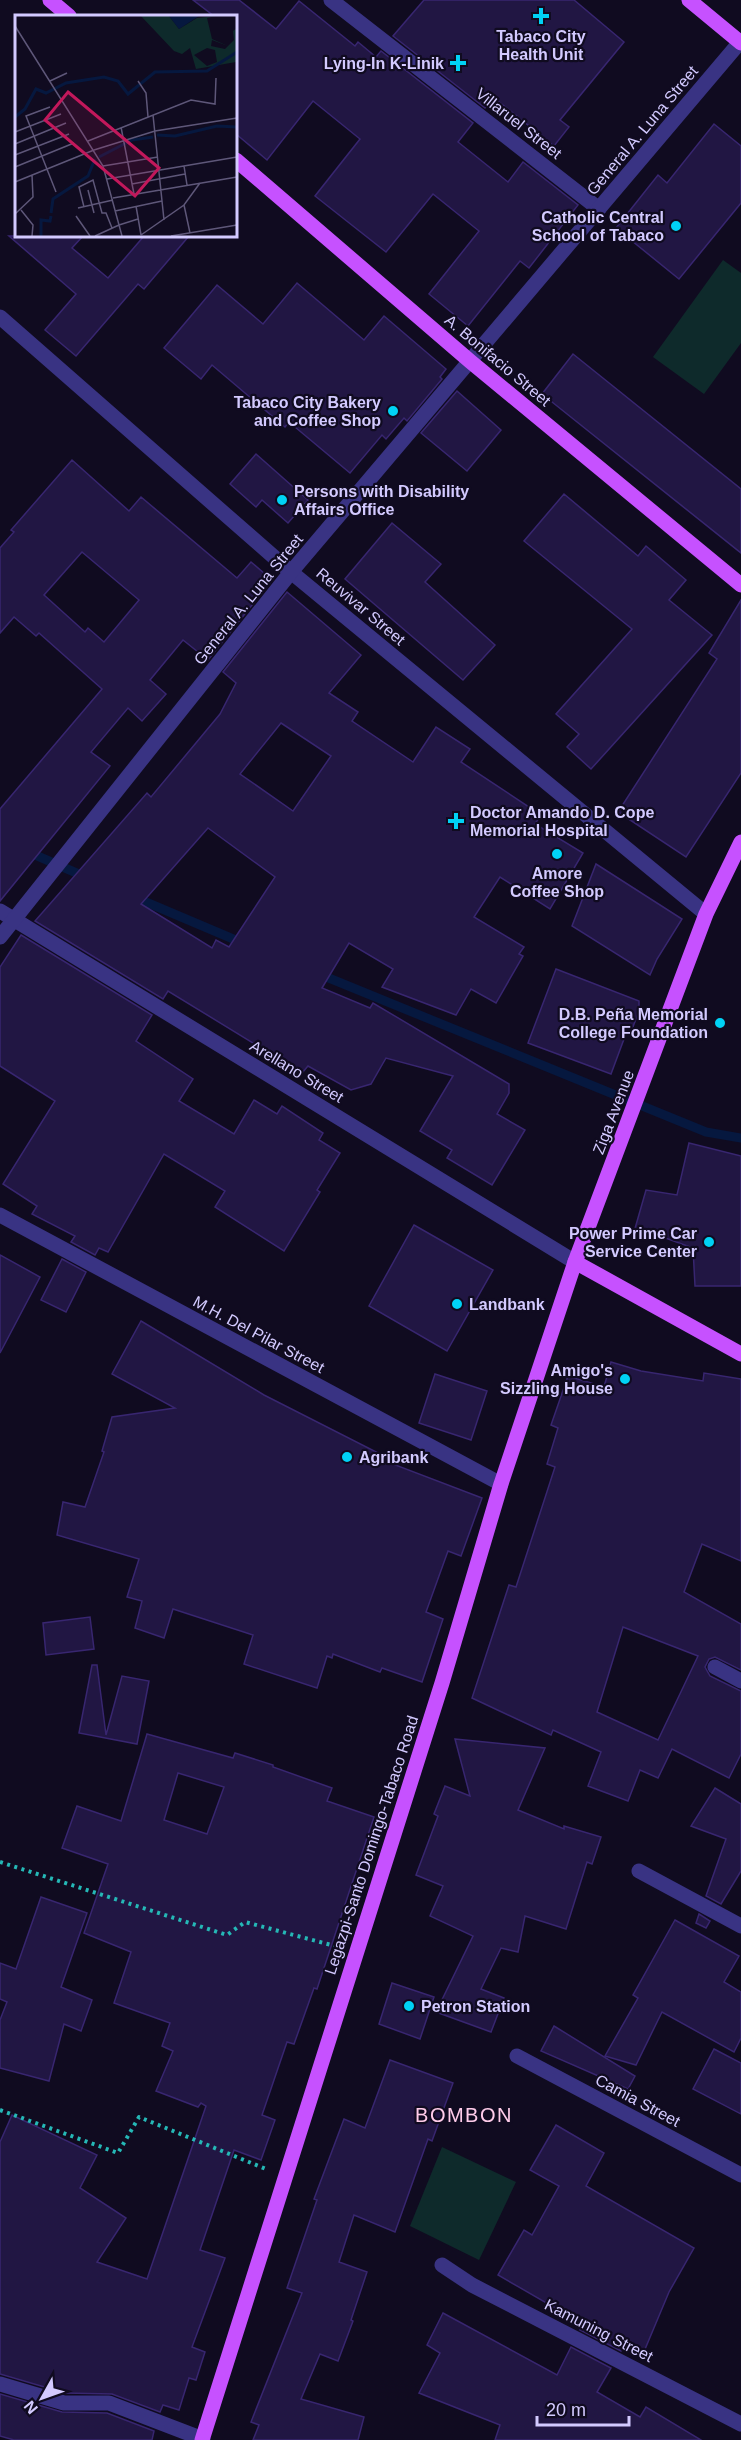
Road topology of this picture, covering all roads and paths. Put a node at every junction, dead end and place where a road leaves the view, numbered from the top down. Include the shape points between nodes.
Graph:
1 (50, 0) edge
2 (331, 0) edge
3 (689, 0) edge
4 (68, 15) edge
5 (740, 43) edge
6 (237, 161) edge
7 (599, 209) junction
8 (0, 317) edge
9 (471, 362) junction
10 (291, 572) junction
11 (741, 585) edge
12 (741, 842) edge
13 (0, 911) edge
14 (706, 914) junction
15 (13, 920) junction
16 (0, 937) edge
17 (0, 1215) edge
18 (575, 1262) junction
19 (741, 1354) edge
20 (501, 1484) junction
21 (715, 1667) dead end
22 (741, 1681) edge
23 (0, 1862) edge
24 (639, 1871) dead end
25 (741, 1926) edge
26 (356, 1952) junction
27 (517, 2056) dead end
28 (0, 2110) edge
29 (741, 2175) edge
30 (286, 2177) junction
31 (442, 2265) dead end
32 (0, 2384) edge
33 (741, 2424) edge
34 (202, 2439) edge

1 - 4 main road
2 - 7 street, Villaruel Street
3 - 5 main road
5 - 7 street, General A. Luna Street
6 - 9 main road, A. Bonifacio Street
7 - 9 street, General A. Luna Street
8 - 10 street, Reuvivar Street
9 - 10 street, General A. Luna Street
9 - 11 main road, A. Bonifacio Street
10 - 14 street, Reuvivar Street
10 - 15 street, General A. Luna Street
12 - 14 main road, Ziga Avenue
13 - 15 street, Arellano Street
14 - 18 main road, Ziga Avenue
15 - 16 street, General A. Luna Street
15 - 18 street, Arellano Street
17 - 20 street, M.H. Del Pilar Street
18 - 19 main road
18 - 20 main road, Legazpi-Santo Domingo-Tabaco Road
20 - 26 main road, Legazpi-Santo Domingo-Tabaco Road
21 - 22 street
23 - 26 path via 227,1935 245,1922
24 - 25 street
26 - 30 main road, Legazpi-Santo Domingo-Tabaco Road
27 - 29 street, Camia Street
28 - 30 path via 118,2153 139,2117
30 - 34 main road, Legazpi-Santo Domingo-Tabaco Road
31 - 33 street, Kamuning Street
32 - 34 street via 64,2403 109,2403

